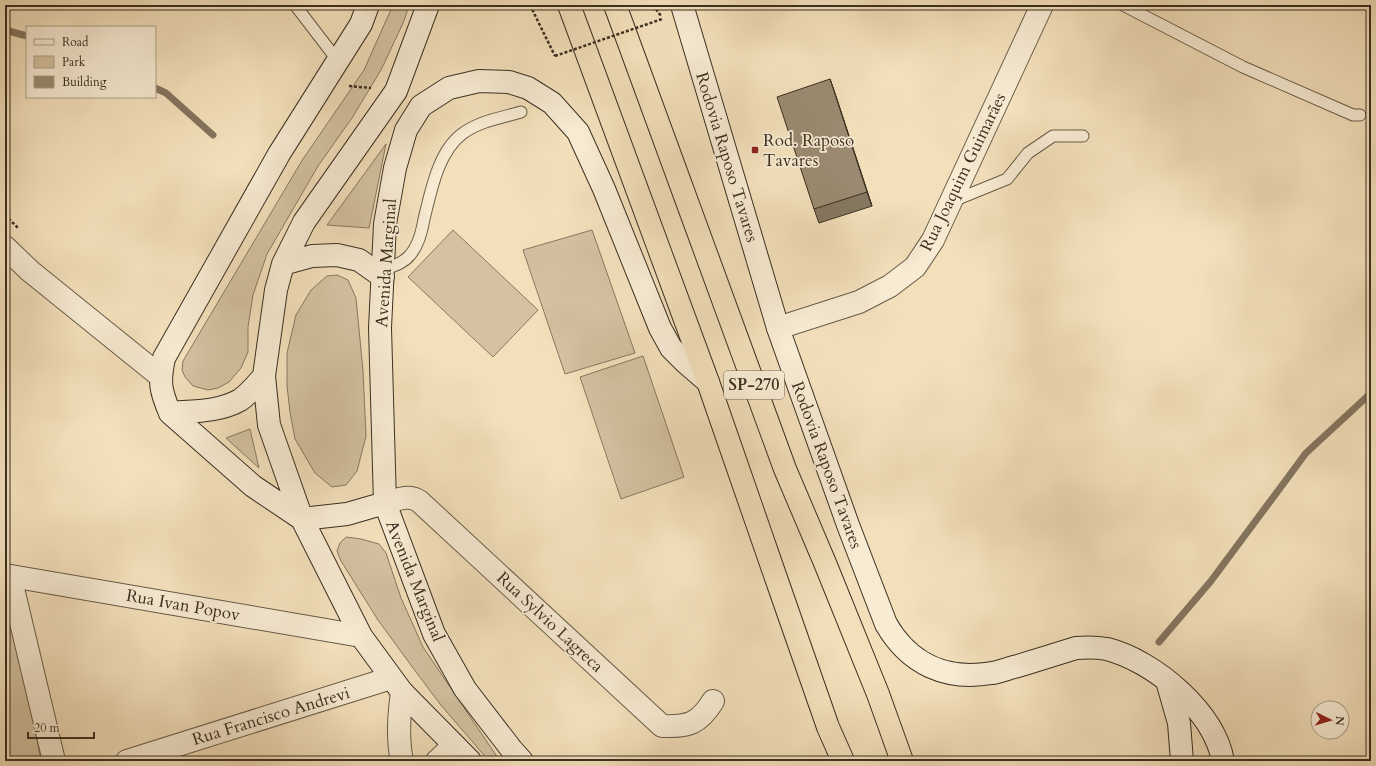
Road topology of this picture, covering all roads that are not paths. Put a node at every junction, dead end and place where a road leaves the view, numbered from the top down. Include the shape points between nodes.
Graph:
1 (295, 5) edge
2 (368, 5) edge
3 (428, 5) edge
4 (569, 5) edge
5 (615, 5) edge
6 (682, 5) edge
7 (1042, 5) edge
8 (1123, 5) edge
9 (338, 61) junction
10 (521, 112) dead end
11 (1360, 115) dead end
12 (1083, 136) dead end
13 (951, 202) junction
14 (5, 247) edge
15 (283, 264) junction
16 (384, 273) junction
17 (778, 328) junction
18 (160, 376) junction
19 (264, 376) junction
20 (708, 382) junction
21 (170, 413) junction
22 (385, 503) junction
23 (302, 519) junction
24 (7, 575) edge
25 (361, 636) junction
26 (1167, 681) junction
27 (396, 685) junction
28 (878, 694) junction
29 (713, 701) dead end
30 (454, 746) junction
31 (54, 761) edge
32 (128, 761) edge
33 (402, 761) edge
34 (437, 761) edge
35 (470, 761) edge
36 (522, 761) edge
37 (843, 761) edge
38 (902, 761) edge
39 (914, 761) edge
40 (1182, 761) edge
41 (1223, 761) edge

1 - 9 lane
2 - 9 main road via 361,24
3 - 15 main road via 396,91 304,222
4 - 20 highway, SP-270
5 - 28 highway, Rodovia Raposo Tavares / SP-270 via 785,469
6 - 17 main road, Rodovia Raposo Tavares
7 - 13 main road, Rua Joaquim Guimarães
8 - 11 lane via 1243,67 1353,115
9 - 18 main road via 279,154 164,358
10 - 16 lane via 478,124 461,134 452,144 438,169 420,236 411,254
12 - 13 lane via 1053,136 1028,153 1007,179
13 - 17 main road, Rua Joaquim Guimarães via 933,240 915,267 890,286 859,302
14 - 18 main road via 30,271
15 - 16 main road via 312,256 337,255 359,260
15 - 19 main road via 276,290
16 - 20 main road, Avenida Marginal via 385,224 395,168 406,130 421,106 449,88 479,81 509,82 528,88 552,103 578,132 660,328 671,348
16 - 22 main road, Avenida Marginal via 380,328
17 - 26 main road, Rodovia Raposo Tavares via 881,611 894,637 916,659 930,668 969,675 992,673 1076,648 1091,647 1120,653
18 - 21 main road via 160,386
19 - 21 main road via 240,400 212,410
19 - 23 main road via 269,425
20 - 37 highway, SP-270 via 828,727
21 - 23 main road via 253,486
22 - 23 main road via 347,514
22 - 29 main road, Rua Sylvio Lagreca via 412,497 419,501 662,726 677,727 693,722 705,714
22 - 36 main road, Avenida Marginal via 434,634 465,689
23 - 25 main road
24 - 25 main road, Rua Ivan Popov
24 - 31 main road
25 - 27 main road
26 - 40 main road via 1179,723
26 - 41 main road, Rodovia Raposo Tavares via 1199,711 1212,731
27 - 30 main road
27 - 32 main road, Rua Francisco Andrevi
27 - 33 main road
28 - 38 highway, Rodovia Raposo Tavares / SP-270
28 - 39 highway
30 - 34 main road
30 - 35 main road

